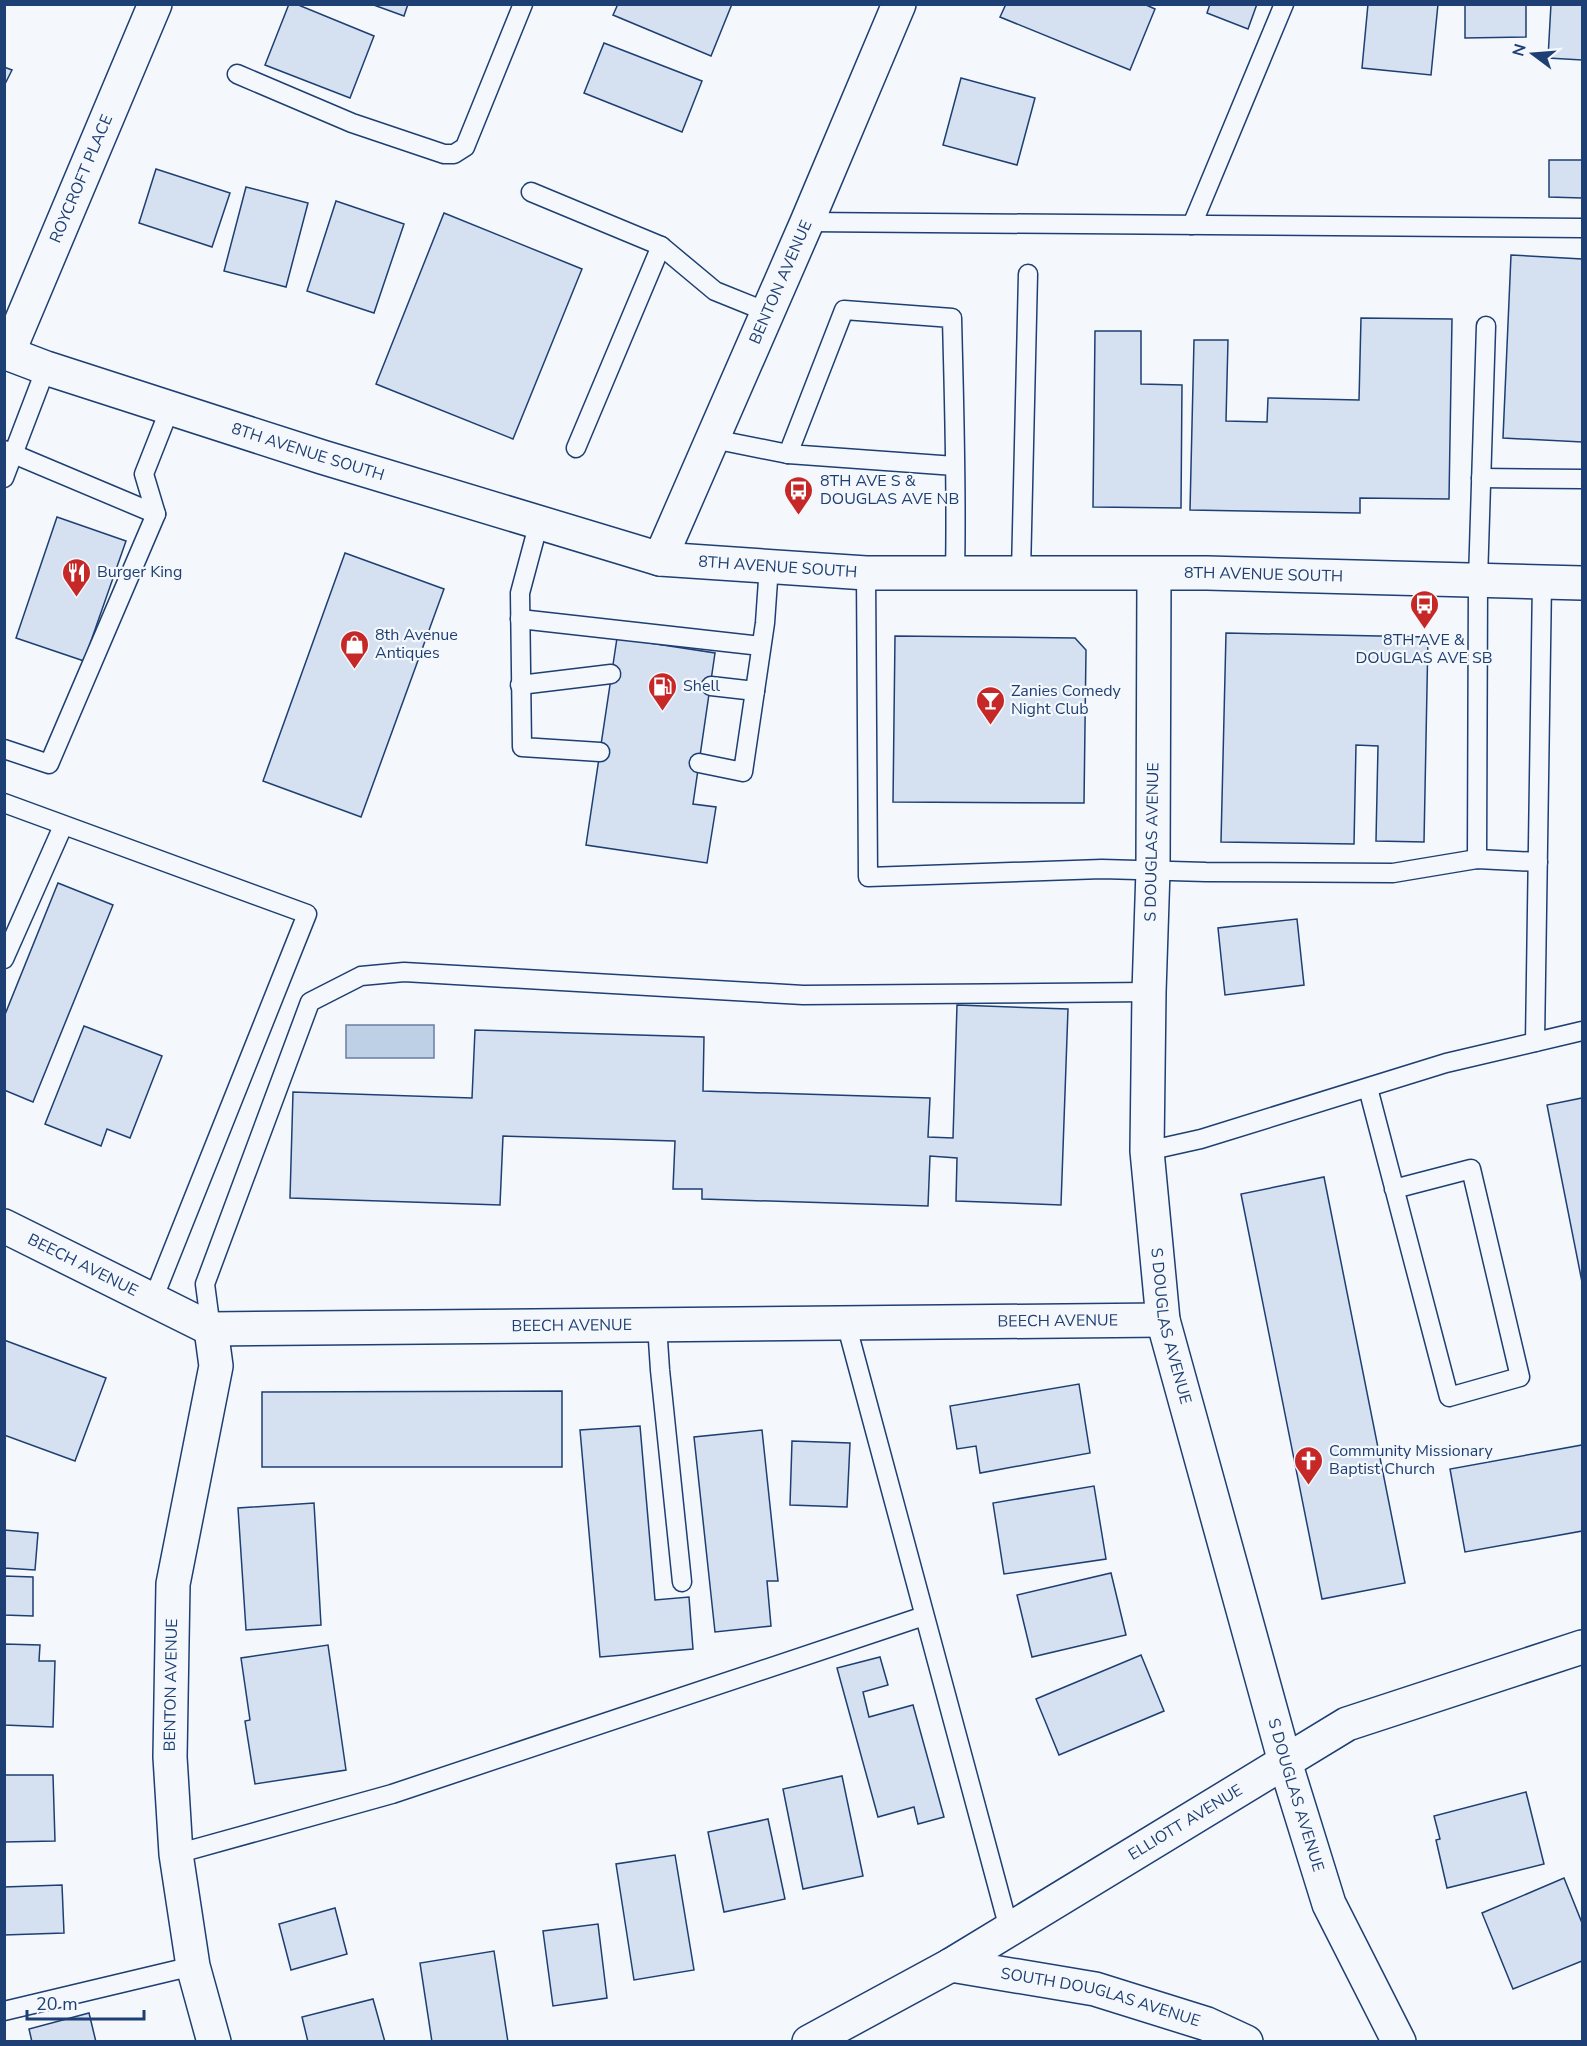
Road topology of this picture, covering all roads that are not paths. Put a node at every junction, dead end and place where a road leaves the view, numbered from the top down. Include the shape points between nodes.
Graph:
1 (154, 4) edge
2 (523, 4) edge
3 (899, 4) edge
4 (1284, 4) edge
5 (237, 74) dead end
6 (531, 192) dead end
7 (807, 222) junction
8 (1192, 225) junction
9 (1582, 228) edge
10 (661, 246) junction
11 (1028, 274) dead end
12 (767, 312) junction
13 (1486, 326) dead end
14 (6, 353) edge
15 (46, 368) junction
16 (170, 408) junction
17 (712, 439) junction
18 (576, 448) dead end
19 (9, 452) edge
20 (788, 454) junction
21 (955, 466) junction
22 (4, 478) edge
23 (1481, 478) junction
24 (1582, 479) edge
25 (156, 513) junction
26 (539, 522) junction
27 (660, 559) junction
28 (769, 566) junction
29 (955, 572) junction
30 (1021, 572) junction
31 (866, 573) junction
32 (1154, 575) junction
33 (1478, 580) junction
34 (1542, 581) junction
35 (1582, 583) edge
36 (520, 619) junction
37 (761, 646) junction
38 (611, 674) dead end
39 (520, 685) junction
40 (711, 686) dead end
41 (754, 691) junction
42 (4, 749) edge
43 (600, 752) dead end
44 (699, 763) dead end
45 (4, 803) edge
46 (63, 825) junction
47 (1477, 859) junction
48 (1538, 862) junction
49 (1153, 870) junction
50 (4, 959) edge
51 (1149, 992) junction
52 (1582, 1031) edge
53 (1535, 1042) junction
54 (1368, 1088) junction
55 (1147, 1151) junction
56 (1394, 1189) junction
57 (4, 1226) edge
58 (152, 1302) junction
59 (1163, 1320) junction
60 (846, 1323) junction
61 (657, 1325) junction
62 (211, 1329) junction
63 (682, 1582) dead end
64 (924, 1616) junction
65 (1582, 1647) edge
66 (1285, 1762) junction
67 (176, 1854) junction
68 (1009, 1929) junction
69 (951, 1965) junction
70 (193, 1966) junction
71 (4, 2011) edge
72 (214, 2042) edge
73 (809, 2042) edge
74 (1246, 2042) edge
75 (1399, 2042) edge

1 - 14 street, ROYCROFT PLACE
2 - 5 lane via 465,147 454,154 352,123
3 - 7 street, BENTON AVENUE
4 - 8 lane
6 - 10 lane
7 - 8 lane
7 - 12 street, BENTON AVENUE
8 - 9 lane
10 - 12 lane via 715,291
10 - 18 lane
11 - 30 lane
12 - 17 street, BENTON AVENUE
13 - 23 lane
14 - 15 street, 8TH AVENUE SOUTH
15 - 16 street, 8TH AVENUE SOUTH
15 - 19 lane
16 - 25 lane via 144,474
16 - 26 street, 8TH AVENUE SOUTH
17 - 20 lane
17 - 27 street, BENTON AVENUE
19 - 22 lane
19 - 25 lane
20 - 21 lane
20 - 21 lane via 844,310 952,318
21 - 29 lane
23 - 24 lane
23 - 33 lane
25 - 42 lane via 49,764
26 - 27 street, 8TH AVENUE SOUTH
26 - 36 lane via 520,593
27 - 28 street, 8TH AVENUE SOUTH
28 - 31 street, 8TH AVENUE SOUTH
28 - 37 lane
29 - 30 street, 8TH AVENUE SOUTH
29 - 31 street, 8TH AVENUE SOUTH
30 - 32 street, 8TH AVENUE SOUTH
31 - 49 lane via 868,877
32 - 33 street, 8TH AVENUE SOUTH
32 - 49 street, S DOUGLAS AVENUE
33 - 34 street, 8TH AVENUE SOUTH
33 - 47 lane
34 - 35 street, 8TH AVENUE SOUTH
34 - 48 lane
36 - 37 lane
36 - 39 lane
37 - 41 lane
38 - 39 lane
39 - 43 lane via 522,747
40 - 41 lane
41 - 44 lane via 743,772
45 - 46 lane
46 - 50 lane
46 - 58 lane via 307,914
47 - 48 lane
47 - 49 lane via 1393,873
48 - 53 lane
49 - 51 street, S DOUGLAS AVENUE
51 - 55 street, S DOUGLAS AVENUE
51 - 62 lane via 803,994 404,972 361,976 310,1002 205,1284
52 - 53 lane
53 - 54 lane via 1446,1063
54 - 55 lane via 1201,1139
54 - 56 lane
55 - 59 street, S DOUGLAS AVENUE
56 - 56 lane via 1449,1397 1520,1377 1471,1169
57 - 58 street, BEECH AVENUE
58 - 62 street, BEECH AVENUE
59 - 60 street, BEECH AVENUE
59 - 66 street, S DOUGLAS AVENUE
60 - 61 street, BEECH AVENUE
60 - 64 lane
61 - 62 street, BEECH AVENUE
61 - 63 lane
62 - 67 street, BENTON AVENUE via 216,1366 173,1584 170,1757
64 - 67 lane via 392,1794
64 - 68 lane
65 - 66 street, ELLIOTT AVENUE via 1347,1724
66 - 68 street, ELLIOTT AVENUE
66 - 75 street, S DOUGLAS AVENUE via 1329,1904
67 - 70 street, BENTON AVENUE
68 - 69 street, ELLIOTT AVENUE
69 - 73 street, ELLIOTT AVENUE
69 - 74 street, SOUTH DOUGLAS AVENUE via 1095,1989 1207,2024
70 - 71 lane
70 - 72 street, BENTON AVENUE

